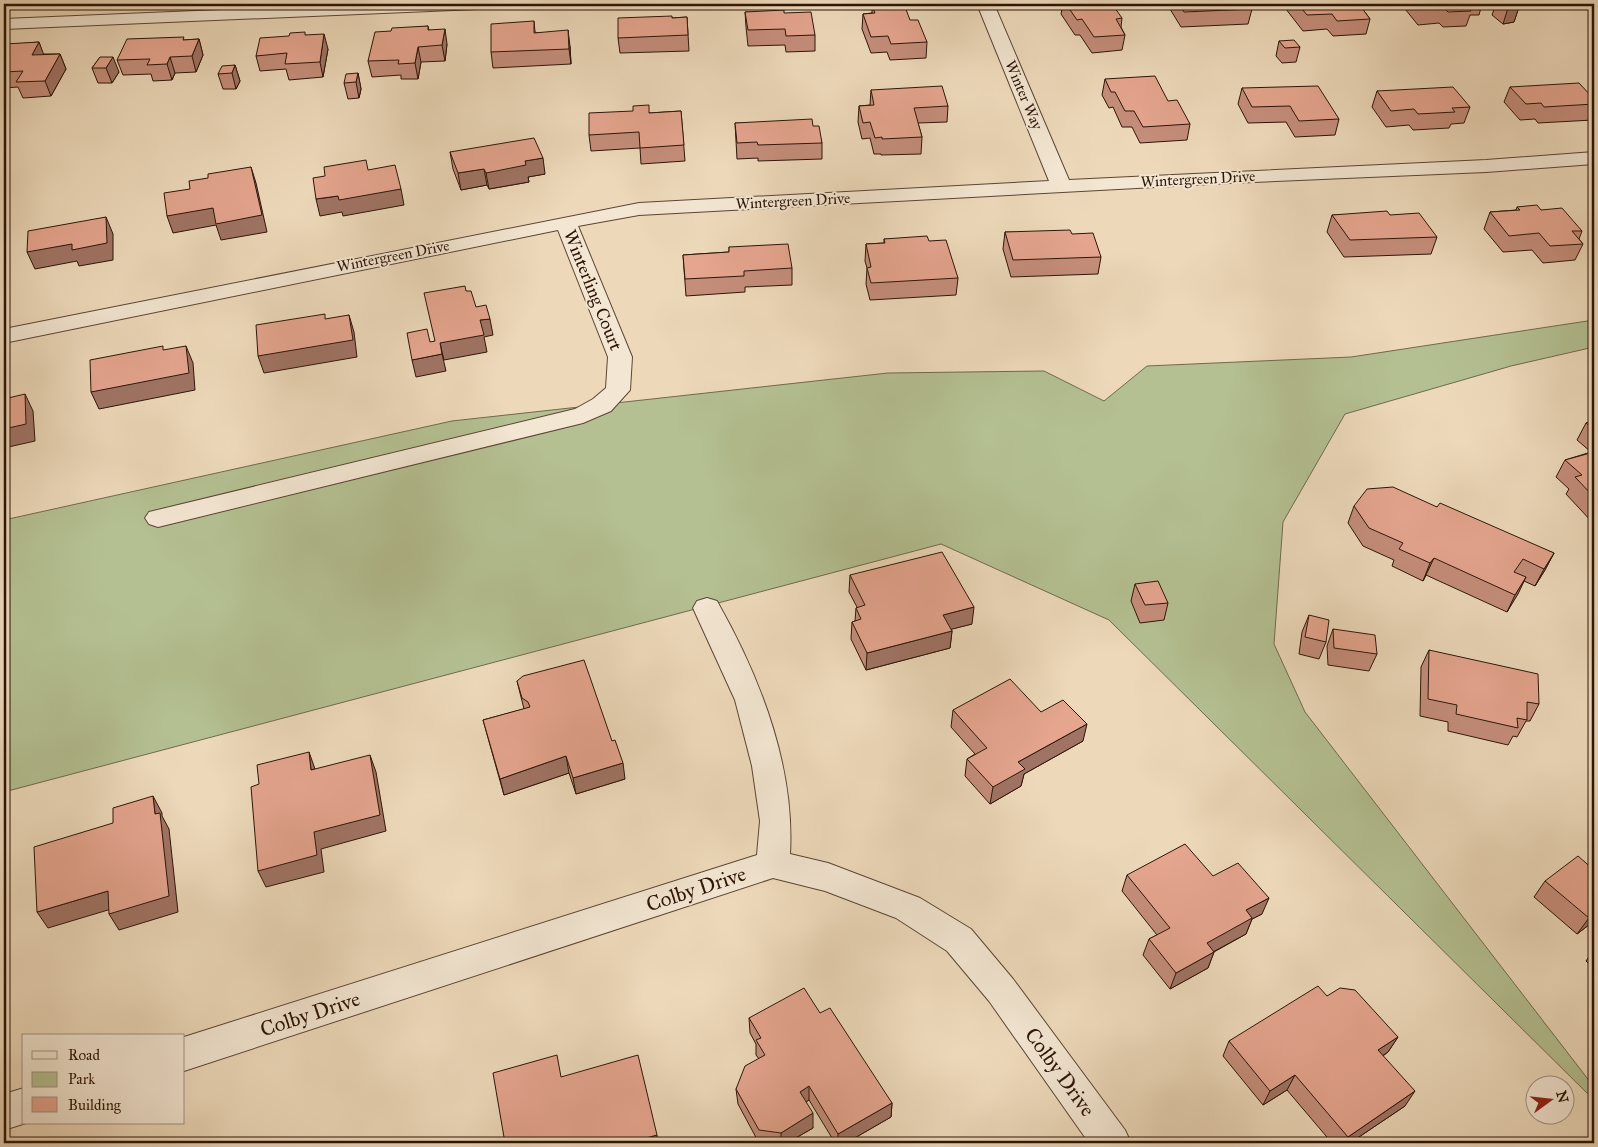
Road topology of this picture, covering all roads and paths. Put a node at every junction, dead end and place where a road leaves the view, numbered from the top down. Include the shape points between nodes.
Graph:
1 (477, 4) edge
2 (985, 4) edge
3 (4, 24) edge
4 (1594, 158) edge
5 (1062, 187) junction
6 (566, 222) junction
7 (4, 336) edge
8 (158, 518) dead end
9 (707, 608) dead end
10 (773, 864) junction
11 (185, 1054) edge
12 (22, 1107) edge
13 (4, 1112) edge
14 (1112, 1143) edge

1 - 3 street
2 - 5 street, Winter Way
4 - 5 street, Wintergreen Drive
5 - 6 street, Wintergreen Drive via 640,209
6 - 7 street, Wintergreen Drive
6 - 8 street, Winterling Court via 620,358 618,390 602,405 583,415
9 - 10 street via 750,700 767,766 776,821
10 - 11 street, Colby Drive
10 - 14 street, Colby Drive via 828,877 908,908 959,940 1001,990
12 - 13 street

